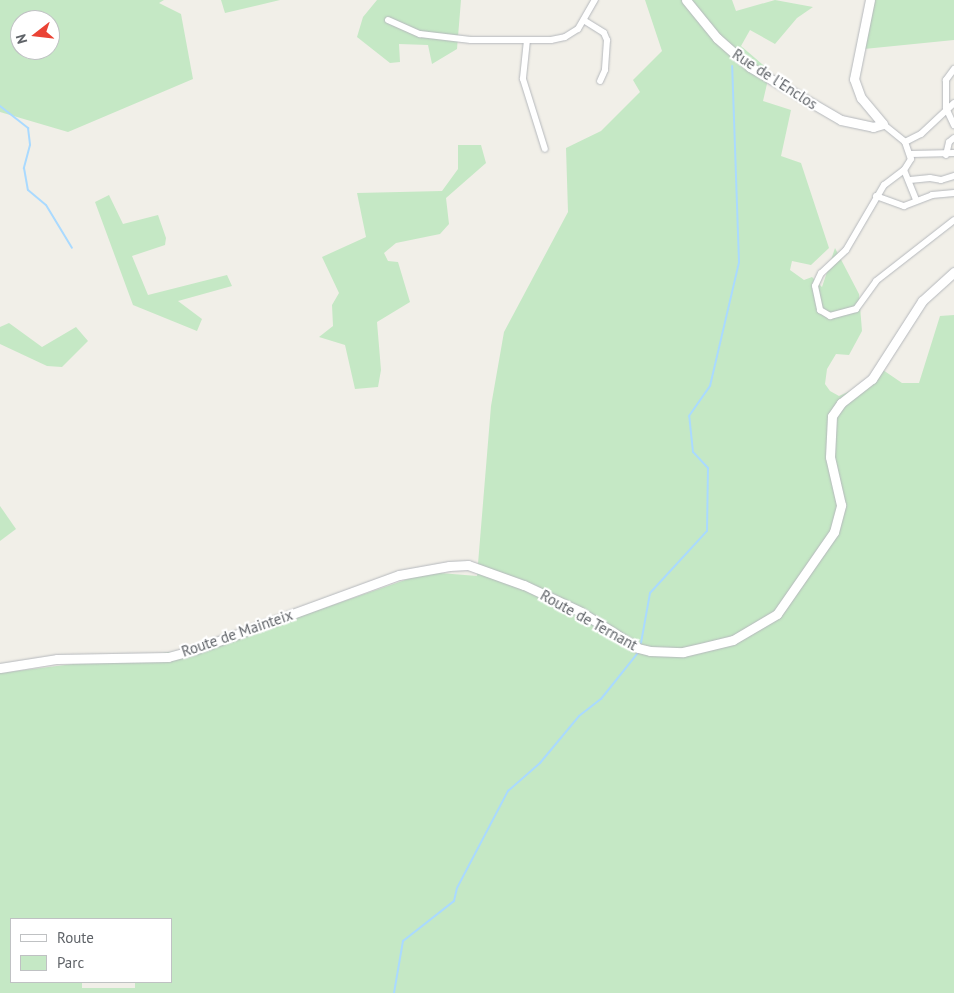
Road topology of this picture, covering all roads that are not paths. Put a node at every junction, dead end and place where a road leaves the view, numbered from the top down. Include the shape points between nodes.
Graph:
1 (595, 0) edge
2 (686, 0) edge
3 (870, 0) edge
4 (388, 20) dead end
5 (585, 21) junction
6 (527, 40) junction
7 (954, 69) edge
8 (600, 81) dead end
9 (954, 103) edge
10 (946, 108) junction
11 (883, 124) junction
12 (954, 125) edge
13 (954, 138) edge
14 (905, 142) junction
15 (544, 149) dead end
16 (954, 153) edge
17 (911, 154) junction
18 (946, 154) junction
19 (904, 170) junction
20 (954, 176) edge
21 (910, 180) junction
22 (954, 193) edge
23 (876, 196) junction
24 (916, 200) junction
25 (954, 220) edge
26 (954, 272) edge
27 (468, 565) joint
28 (0, 668) edge

1 - 5 street
2 - 11 main road, Rue de l'Enclos via 717,38 750,67 841,120 864,126
3 - 11 main road via 854,79 861,98
4 - 6 street via 420,34 471,40
5 - 6 street via 566,37
5 - 8 street via 604,33 607,40 605,70
6 - 15 street via 523,79
7 - 10 street via 946,80
9 - 10 street
10 - 12 street
10 - 14 street via 921,134
11 - 14 street
13 - 18 street via 949,142
14 - 17 street
16 - 18 street
17 - 18 street
17 - 19 street
19 - 21 street
19 - 23 street via 884,185
20 - 21 street via 941,180
21 - 24 street
22 - 24 street
23 - 24 street via 904,206
23 - 25 street via 846,250 821,273 815,286 820,310 830,316 856,309 876,281
26 - 27 main road, Route de Ternant via 922,301 872,379 841,404 832,416 830,457 841,505 839,520 790,599 764,624 733,640 710,646 683,652 650,651 638,648 581,612 524,585
27 - 28 main road, Route de Mainteix via 431,567 399,575 194,650 168,656 57,658

